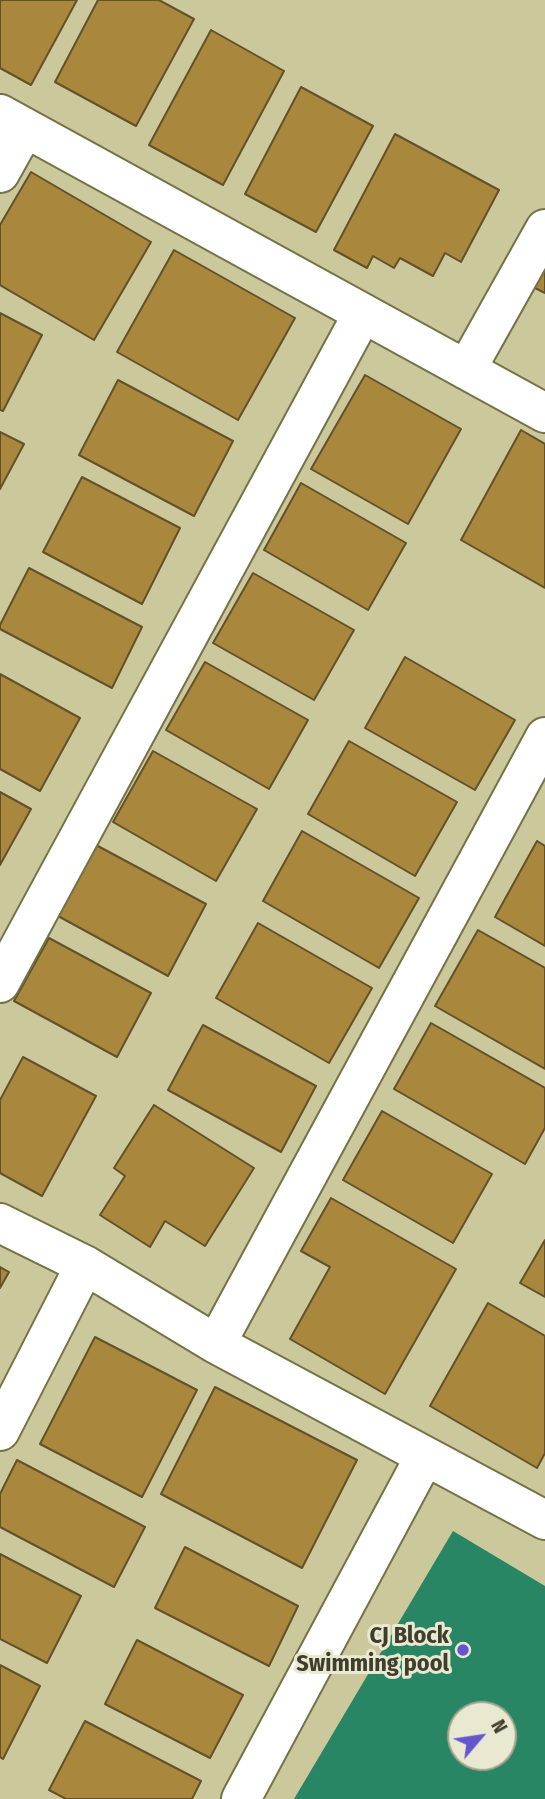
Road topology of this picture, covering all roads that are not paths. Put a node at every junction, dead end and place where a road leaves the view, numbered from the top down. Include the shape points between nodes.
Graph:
1 (12, 121) edge
2 (0, 173) edge
3 (545, 229) edge
4 (363, 313) junction
5 (466, 370) junction
6 (545, 413) edge
7 (545, 737) edge
8 (0, 984) edge
9 (0, 1223) edge
10 (85, 1265) junction
11 (216, 1344) junction
12 (0, 1431) edge
13 (425, 1456) junction
14 (545, 1520) edge
15 (241, 1799) edge

1 - 2 street
1 - 4 street
3 - 5 street
4 - 5 street
4 - 8 street
5 - 6 street
7 - 11 street
9 - 10 street
10 - 11 street
10 - 12 street
11 - 13 street
13 - 14 street
13 - 15 street

